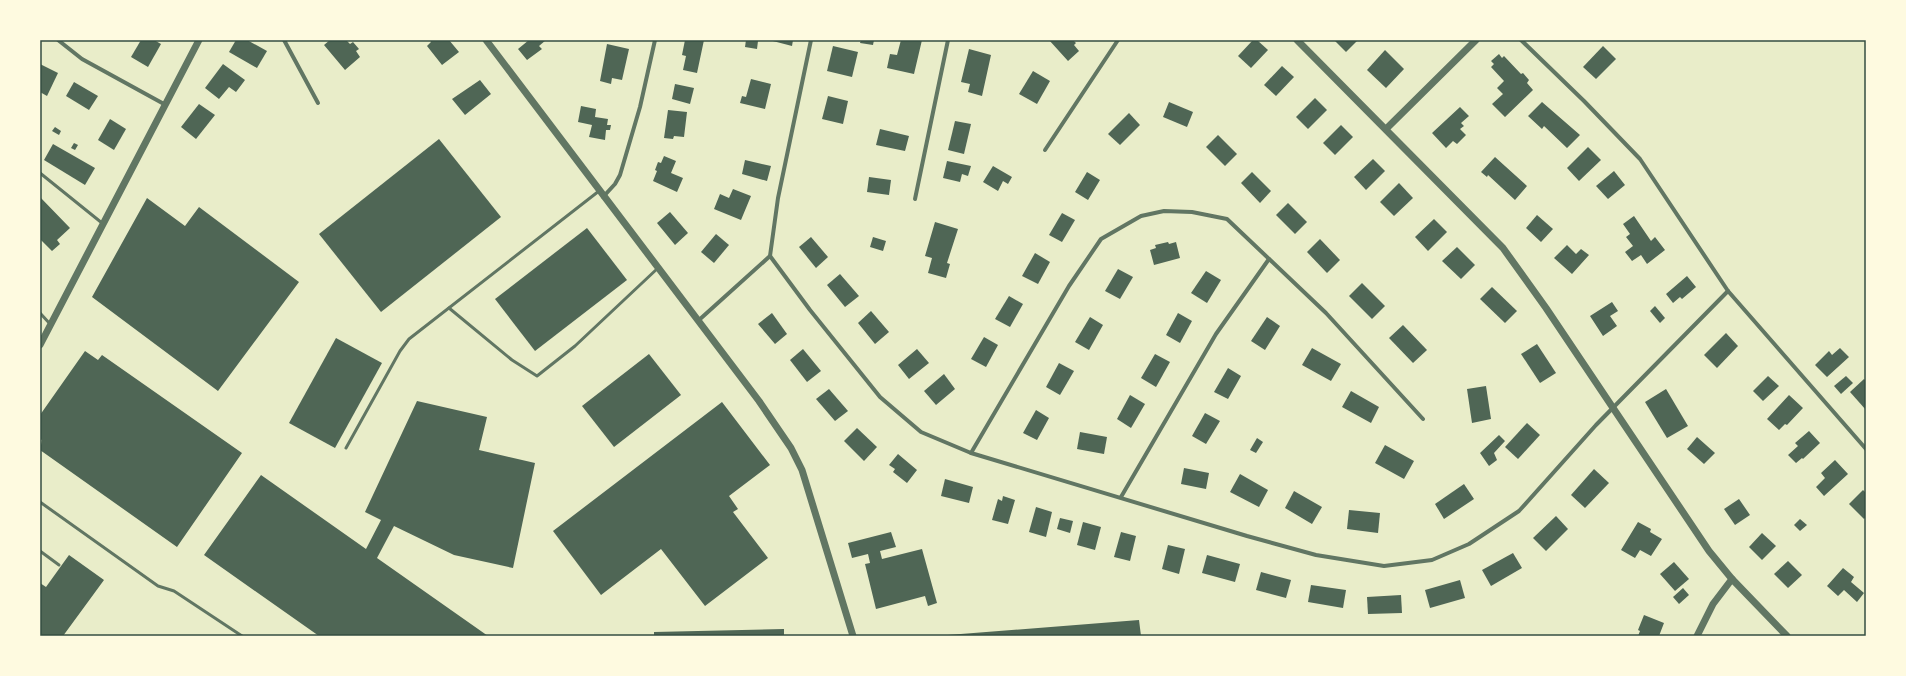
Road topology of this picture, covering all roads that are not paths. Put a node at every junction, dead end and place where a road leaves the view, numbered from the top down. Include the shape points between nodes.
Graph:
1 (58, 40) edge
2 (199, 40) edge
3 (284, 40) edge
4 (486, 40) edge
5 (655, 40) edge
6 (810, 40) edge
7 (948, 40) edge
8 (1118, 40) edge
9 (1297, 40) edge
10 (1476, 40) edge
11 (1521, 40) edge
12 (318, 103) dead end
13 (164, 104) junction
14 (1386, 129) junction
15 (1046, 150) dead end
16 (40, 174) edge
17 (601, 194) junction
18 (915, 199) dead end
19 (102, 223) junction
20 (770, 256) junction
21 (1268, 259) junction
22 (658, 268) junction
23 (1728, 291) junction
24 (449, 308) junction
25 (40, 313) edge
26 (699, 320) junction
27 (51, 325) junction
28 (40, 345) edge
29 (1613, 408) junction
30 (1423, 419) dead end
31 (346, 448) dead end
32 (1866, 449) edge
33 (971, 453) junction
34 (1121, 496) junction
35 (40, 502) edge
36 (40, 551) edge
37 (60, 565) dead end
38 (1732, 579) junction
39 (242, 636) edge
40 (853, 636) edge
41 (1697, 636) edge
42 (1787, 636) edge

1 - 13 street via 82,60
2 - 13 street
3 - 12 street
4 - 17 street
5 - 17 street via 640,107 620,175 615,184
6 - 20 street via 778,198
7 - 18 street
8 - 15 street
9 - 14 street
10 - 14 street
11 - 23 street via 1640,159
13 - 19 street
14 - 29 street via 1503,248
16 - 19 lane
17 - 22 street
17 - 24 lane
19 - 27 street
20 - 26 street
20 - 33 street via 880,397 921,432
21 - 30 street via 1326,313
21 - 33 street via 1227,219 1192,212 1164,211 1141,216 1101,239 1065,292
21 - 34 street via 1216,334
22 - 24 lane via 575,346 537,376 512,360
22 - 26 street
23 - 29 street
23 - 32 street
24 - 31 lane via 402,346
25 - 27 lane
26 - 40 street via 759,401 791,448 802,470
27 - 28 street
29 - 34 street via 1519,511 1469,544 1432,560 1384,566 1316,555
29 - 38 street via 1701,540
33 - 34 street
35 - 39 lane via 158,586 174,591
36 - 37 lane
38 - 41 street via 1713,604
38 - 42 street

